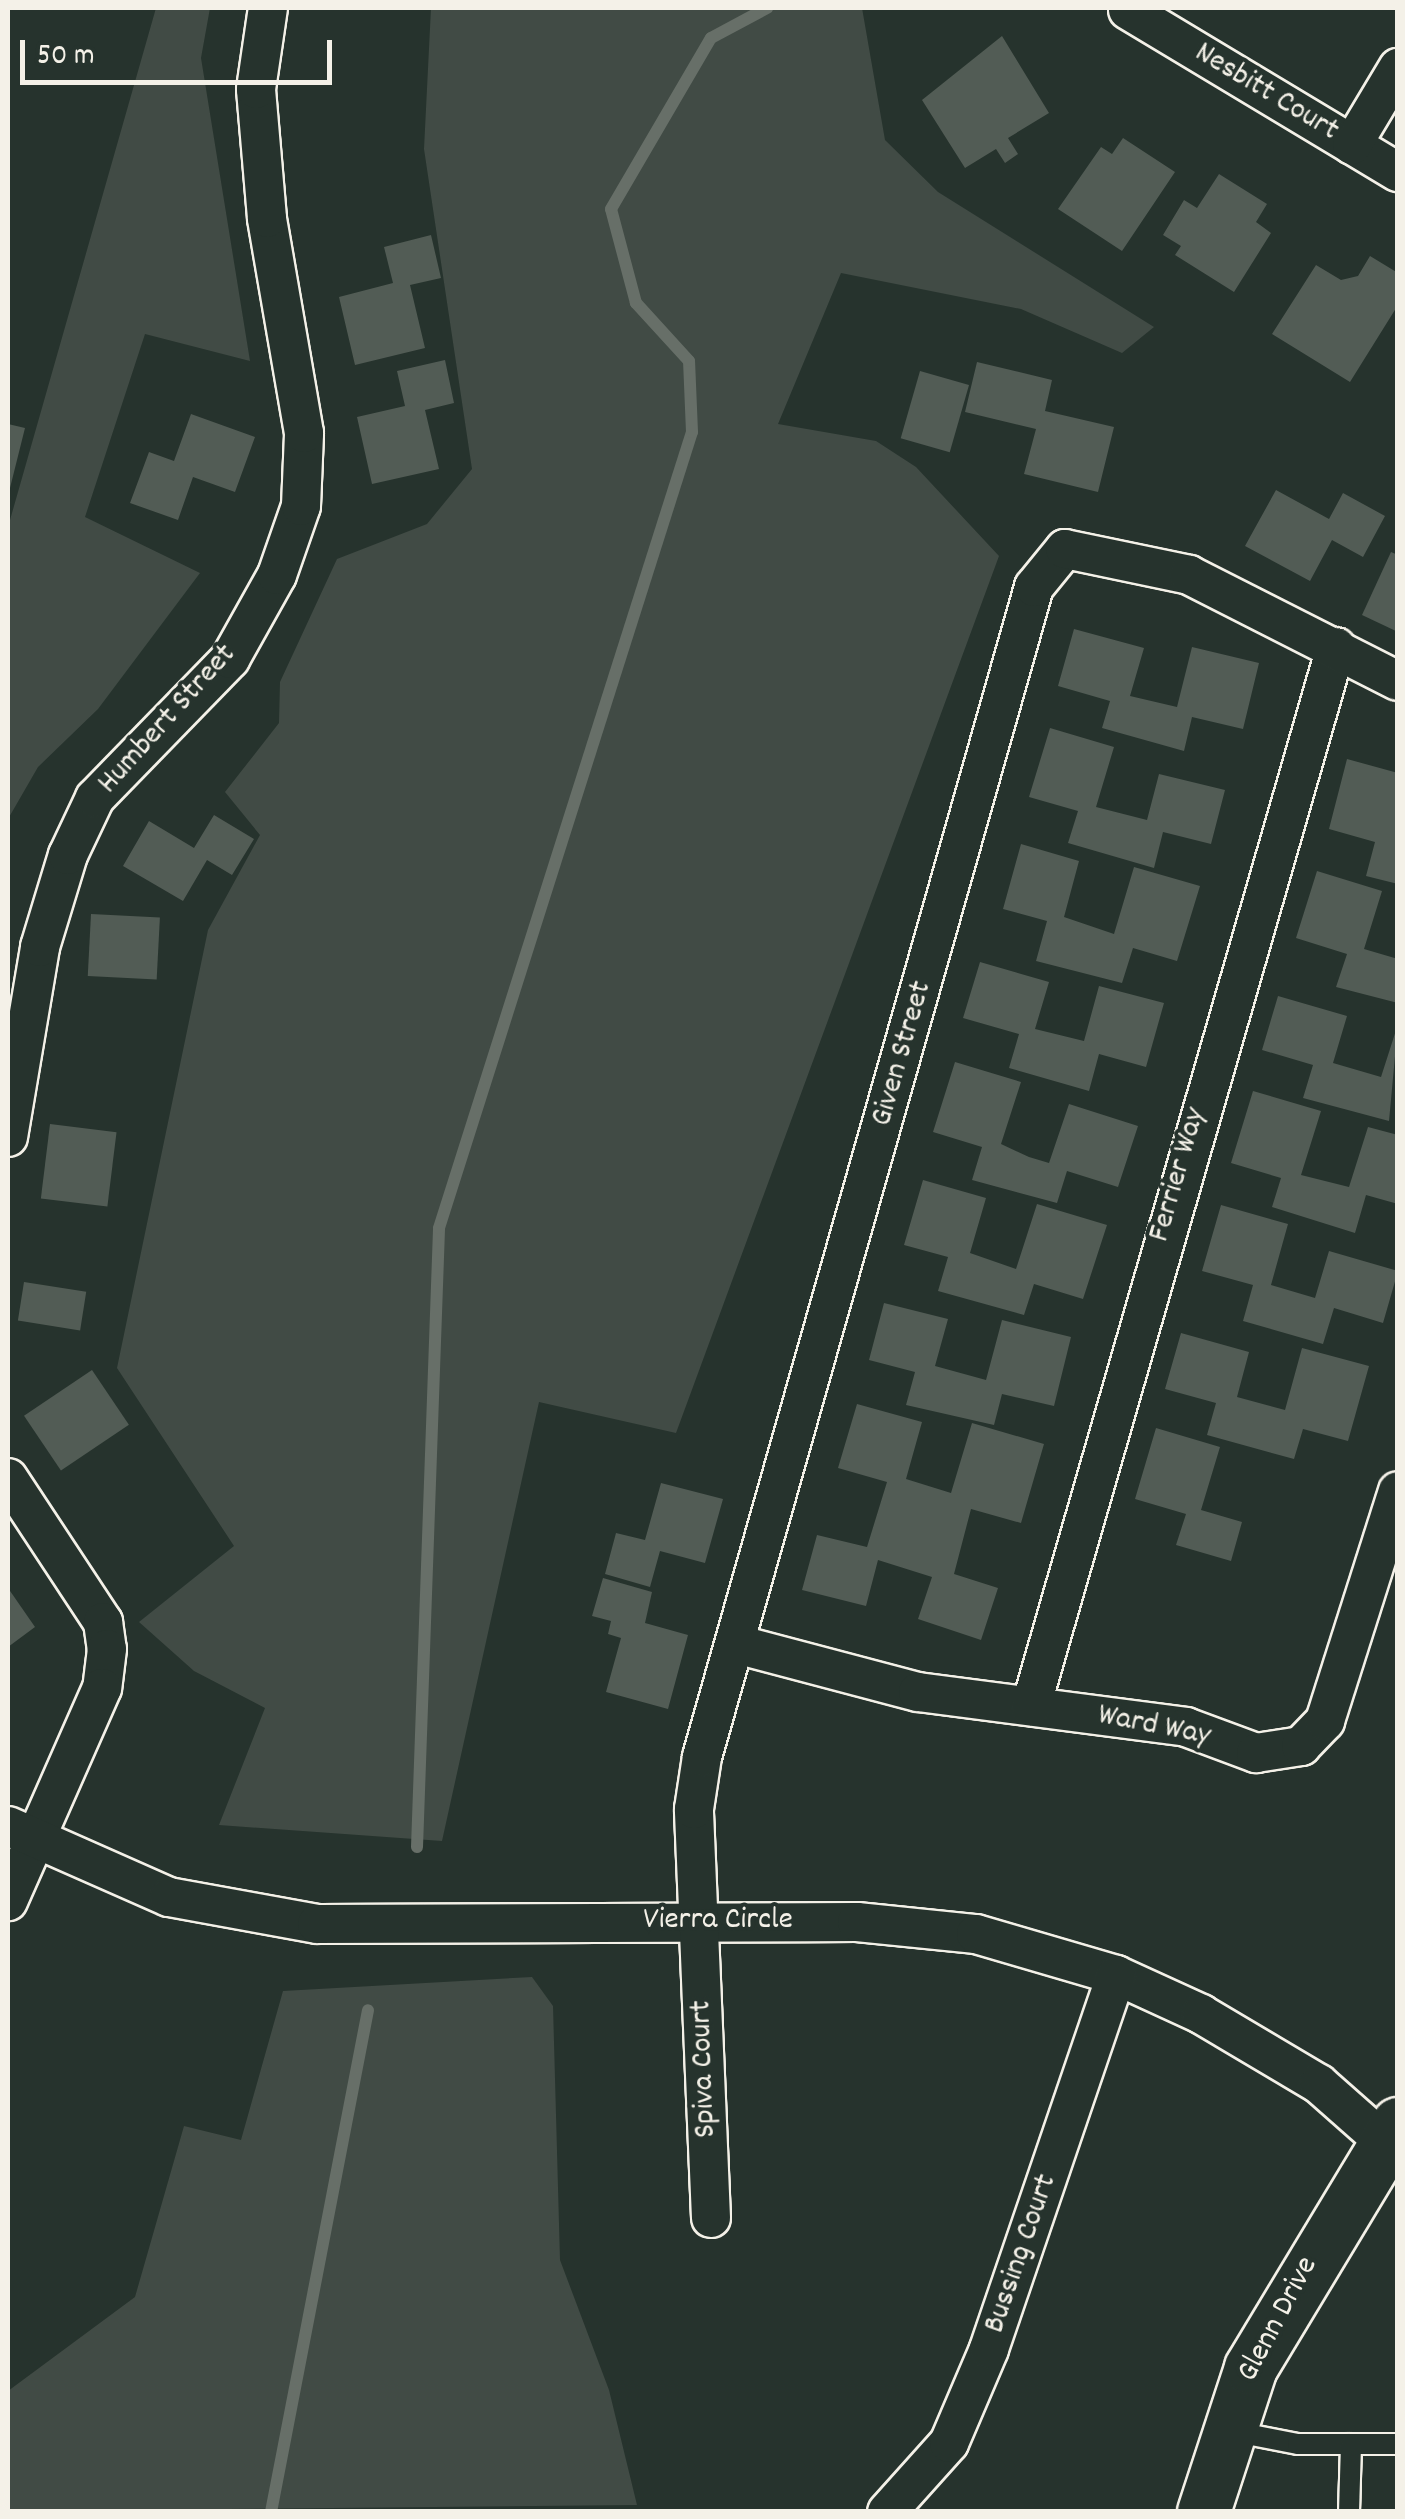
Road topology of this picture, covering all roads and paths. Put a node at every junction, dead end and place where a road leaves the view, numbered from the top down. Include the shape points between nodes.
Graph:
1 (268, 8) edge
2 (1128, 10) dead end
3 (1398, 68) edge
4 (1352, 144) junction
5 (1398, 172) edge
6 (1336, 647) junction
7 (1398, 681) edge
8 (8, 1137) edge
9 (8, 1478) edge
10 (1398, 1492) edge
11 (736, 1644) junction
12 (1032, 1706) junction
13 (23, 1834) edge
14 (8, 1901) edge
15 (698, 1920) junction
16 (1116, 1974) junction
17 (1395, 2142) edge
18 (710, 2218) dead end
19 (1226, 2430) junction
20 (1351, 2444) junction
21 (1398, 2444) edge
22 (888, 2512) edge
23 (1204, 2512) edge
24 (1348, 2512) edge

1 - 8 street, Humbert Street via 256,90 267,218 304,433 301,506 277,575 230,659 95,798 75,841 40,947
2 - 4 street, Nesbitt Court
3 - 4 street
4 - 5 street, Nesbitt Court
6 - 7 street, Given Street
6 - 11 street, Given Street via 1188,575 1065,549 1034,587
6 - 12 street, Ferrier Way
9 - 13 street via 103,1622 108,1649 102,1688
10 - 12 street, Ward Way via 1325,1721 1300,1746 1256,1753 1186,1727
11 - 12 street, Ward Way via 918,1692
11 - 15 street, Given Street via 694,1809
13 - 14 street
13 - 15 street, Vierra Circle via 170,1897 317,1924
15 - 16 street, Vierra Circle via 897,1923 976,1934
15 - 18 street, Spiva Court
16 - 17 street, Vierra Circle via 1319,2084
16 - 22 street, Bussing Court via 989,2350 949,2443
17 - 19 street, Glenn Drive via 1281,2310
19 - 20 lane
19 - 23 street, Glenn Drive
20 - 21 lane
20 - 24 lane

